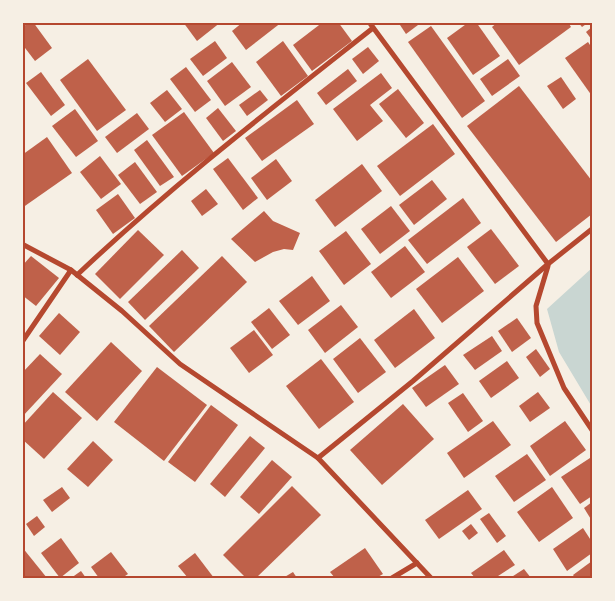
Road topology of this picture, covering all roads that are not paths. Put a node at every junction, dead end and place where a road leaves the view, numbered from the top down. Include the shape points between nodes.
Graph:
1 (369, 22) edge
2 (373, 28) junction
3 (592, 229) edge
4 (22, 244) edge
5 (548, 264) junction
6 (71, 270) junction
7 (77, 275) junction
8 (22, 342) edge
9 (592, 430) edge
10 (318, 458) junction
11 (417, 563) junction
12 (392, 578) edge
13 (432, 578) edge

1 - 2 street
2 - 5 street
2 - 7 street via 213,155 126,228
3 - 5 street
4 - 6 street
5 - 9 street via 536,306 537,323 564,388
5 - 10 street
6 - 7 street
6 - 8 street
7 - 10 street via 180,364
10 - 11 street
11 - 12 street
11 - 13 street

